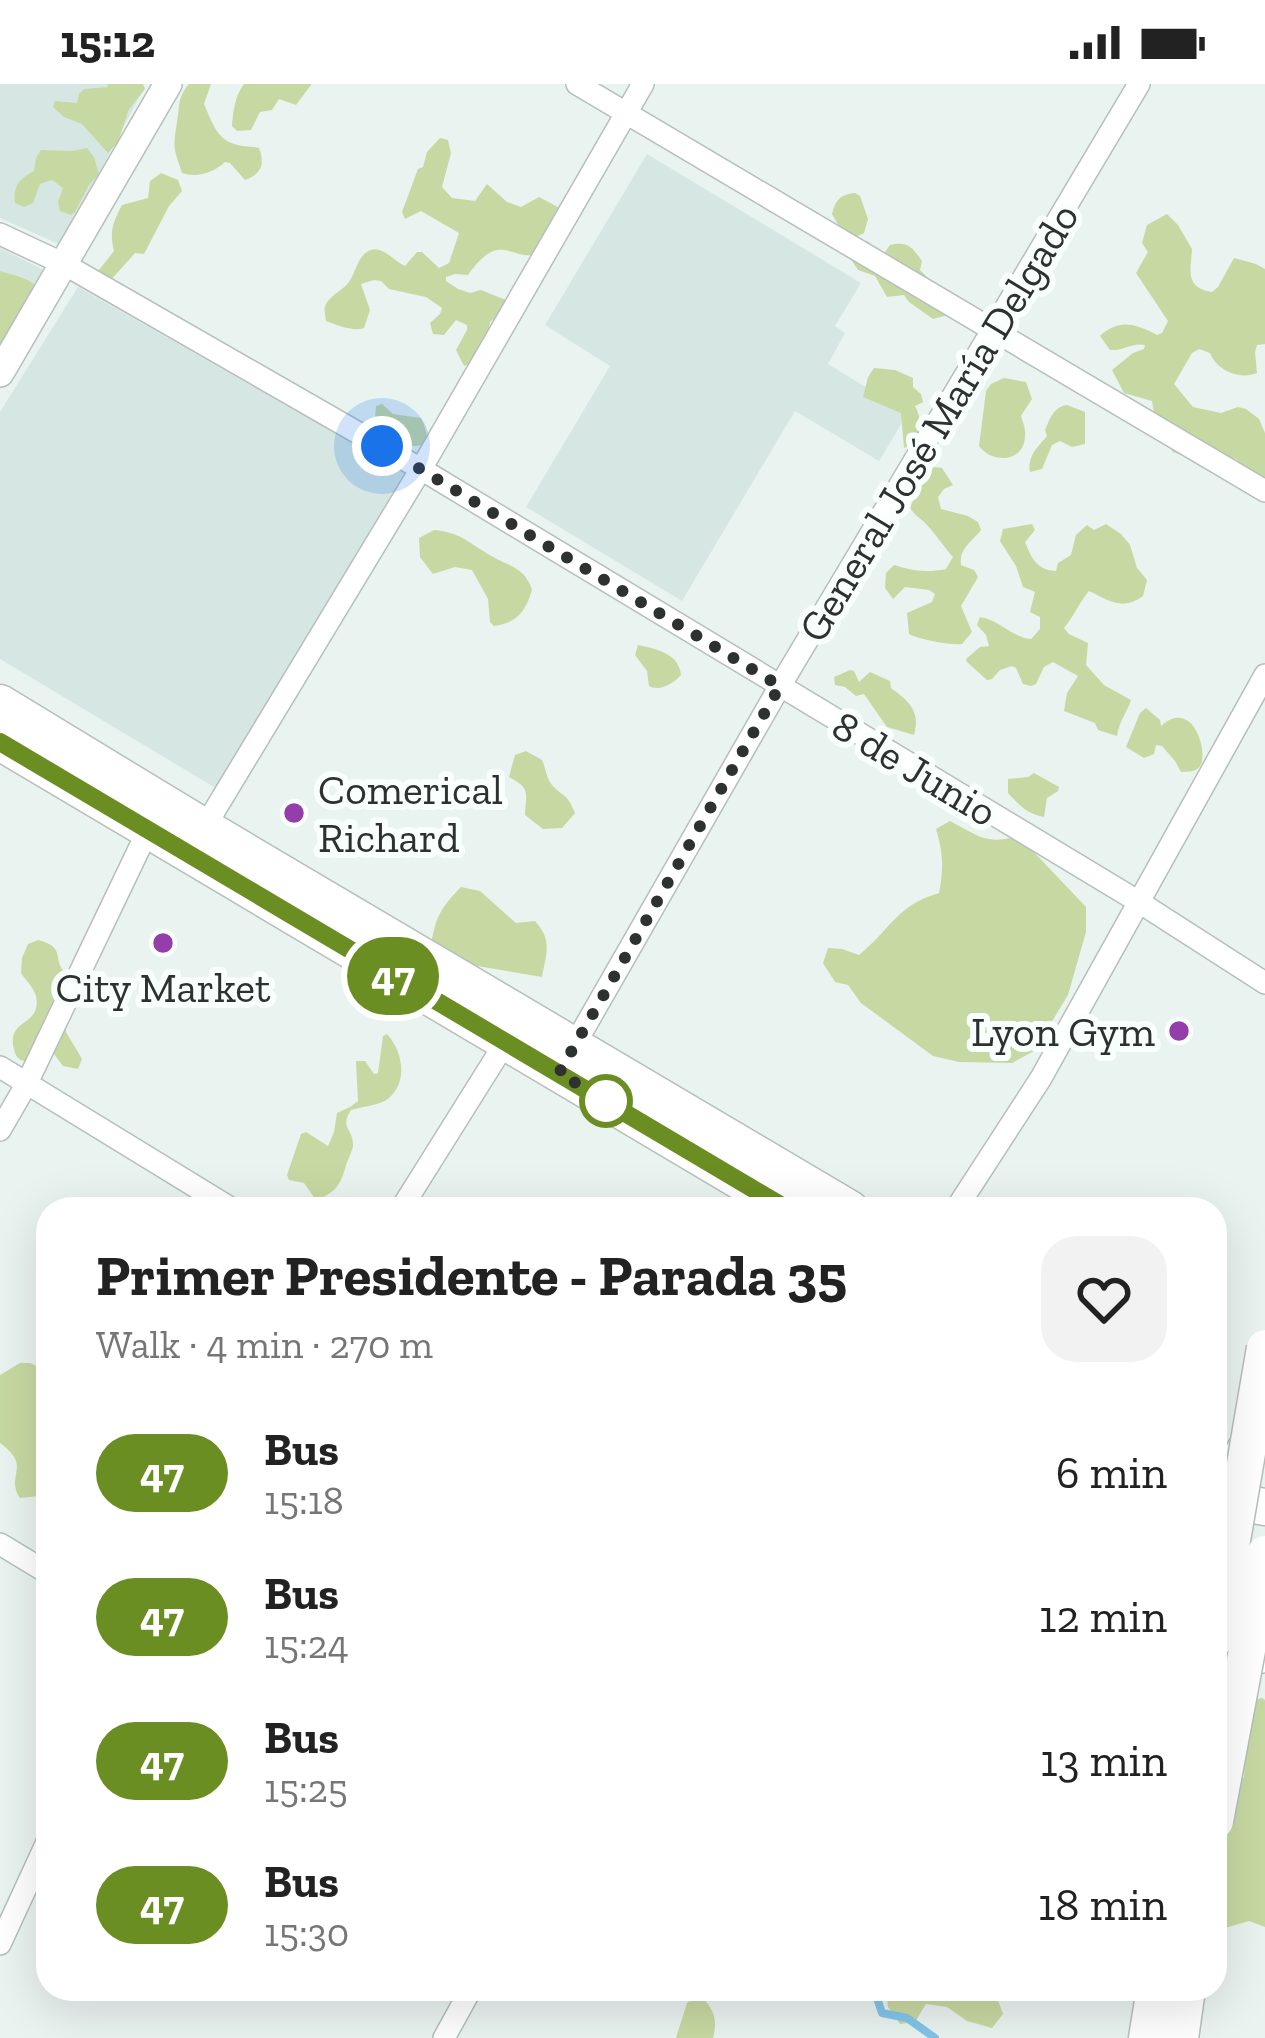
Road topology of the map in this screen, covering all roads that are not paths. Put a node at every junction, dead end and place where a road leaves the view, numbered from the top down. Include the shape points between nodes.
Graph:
1 (168, 84) edge
2 (577, 84) edge
3 (643, 84) edge
4 (1139, 84) edge
5 (626, 111) junction
6 (0, 234) edge
7 (64, 264) junction
8 (993, 332) junction
9 (0, 373) edge
10 (421, 469) junction
11 (1265, 491) edge
12 (1265, 675) edge
13 (780, 686) junction
14 (0, 703) edge
15 (0, 742) edge
16 (155, 816) junction
17 (196, 841) junction
18 (1139, 902) junction
19 (1265, 983) edge
20 (506, 1042) junction
21 (567, 1059) junction
22 (0, 1067) edge
23 (26, 1085) junction
24 (0, 1130) edge
25 (212, 1197) edge
26 (409, 1197) edge
27 (769, 1197) edge
28 (827, 1197) edge
29 (964, 1197) edge
30 (1265, 1348) edge
31 (1265, 1408) edge
32 (1227, 1482) edge
33 (1227, 1503) edge
34 (1265, 1507) edge
35 (0, 1544) edge
36 (1265, 1554) edge
37 (36, 1566) edge
38 (1227, 1569) edge
39 (1264, 1654) edge
40 (1227, 1658) edge
41 (1227, 1720) edge
42 (1227, 1757) edge
43 (36, 1866) edge
44 (0, 1944) edge
45 (464, 2001) edge
46 (1157, 2001) edge
47 (1171, 2001) edge
48 (1185, 2001) edge
49 (444, 2038) edge
50 (1151, 2038) edge
51 (1166, 2038) edge
52 (1180, 2038) edge

1 - 7 street
2 - 5 street
3 - 5 street
4 - 8 street, General José María Delgado
5 - 8 street
5 - 10 street
6 - 7 street, 8 de Junio
7 - 9 street
7 - 10 street, 8 de Junio
8 - 11 street
8 - 13 street, General José María Delgado
10 - 13 street, 8 de Junio
10 - 17 street
12 - 18 street
13 - 18 street, 8 de Junio
13 - 21 street, General José María Delgado
14 - 16 highway
15 - 16 highway
16 - 17 highway
16 - 23 street
17 - 20 highway
17 - 21 highway
18 - 19 street, 8 de Junio
18 - 29 street
20 - 21 highway
20 - 26 street
21 - 27 highway
21 - 28 highway
22 - 23 street
23 - 24 street
23 - 25 street
30 - 38 highway, bridge
31 - 32 highway
33 - 34 highway
35 - 37 street
36 - 42 highway, bridge
39 - 40 highway
39 - 41 highway
43 - 44 street
45 - 49 street
46 - 50 highway
47 - 51 highway
48 - 52 highway

